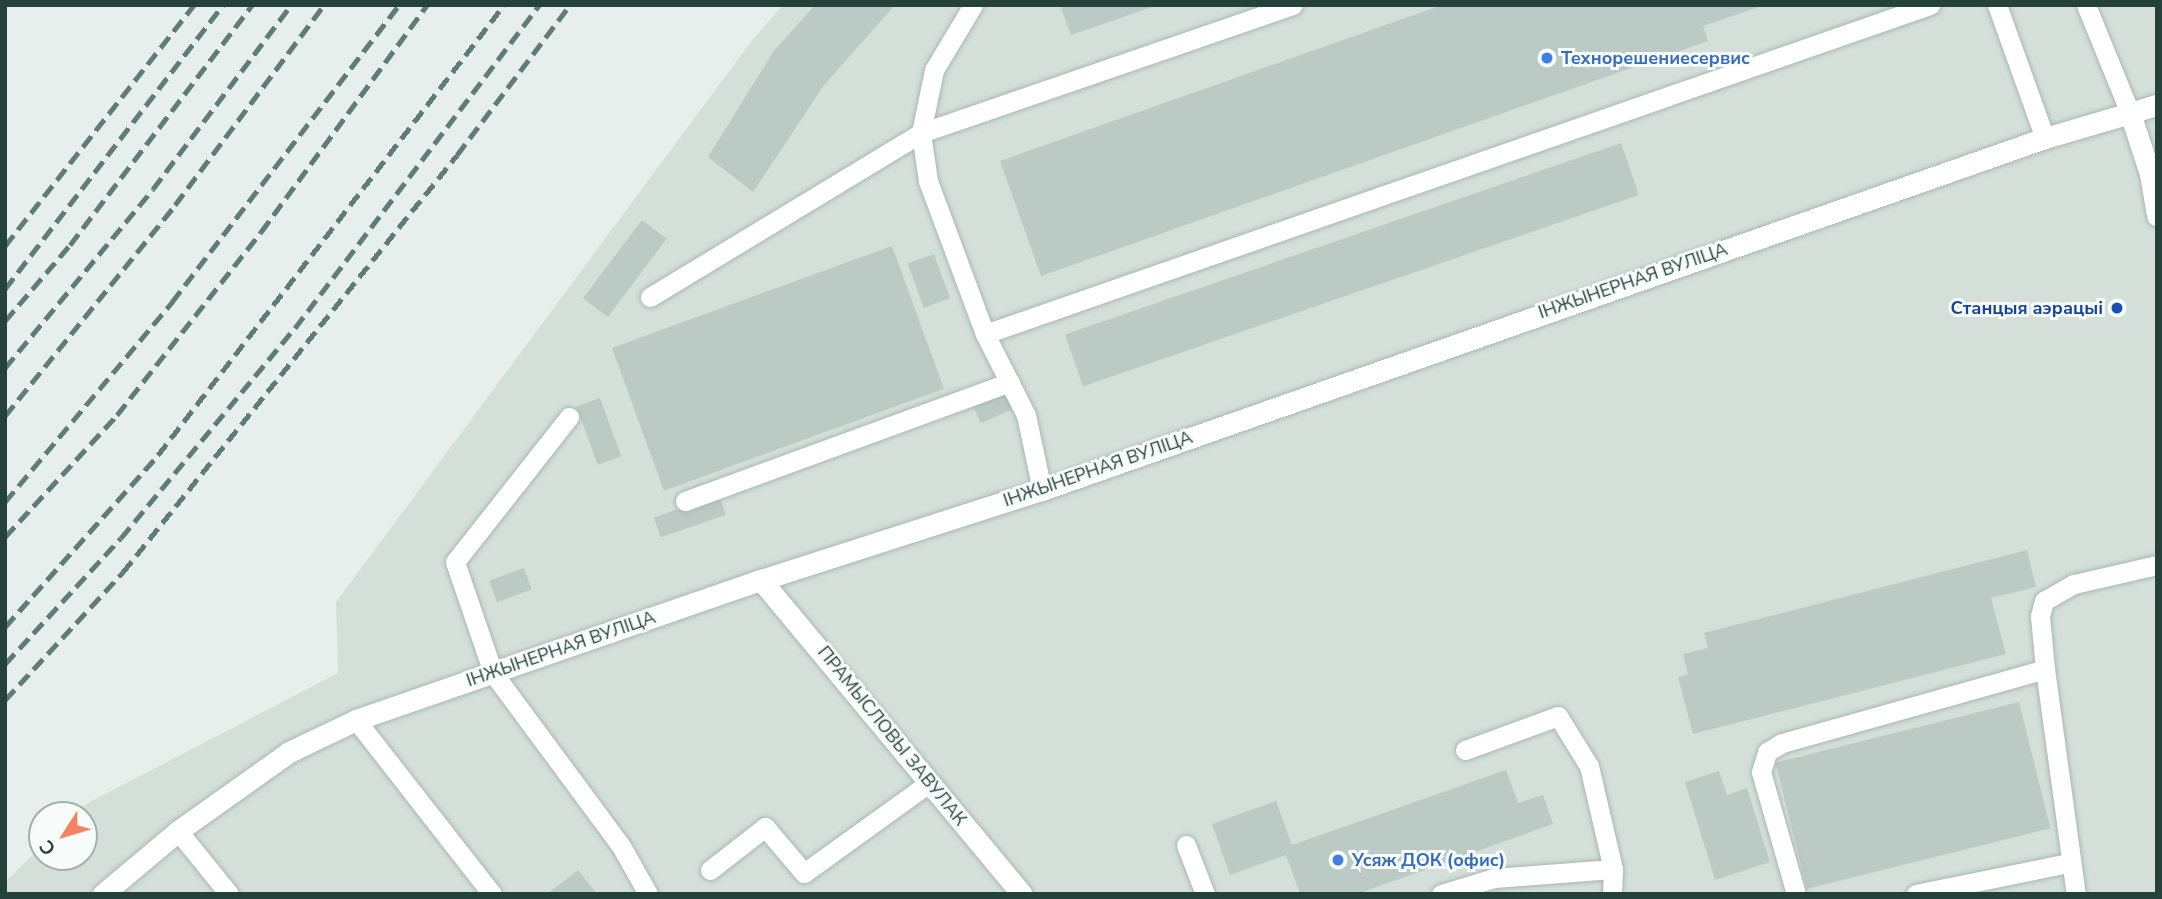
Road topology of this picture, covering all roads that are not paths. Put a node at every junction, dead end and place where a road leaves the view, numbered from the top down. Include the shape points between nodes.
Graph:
1 (973, 5) edge
2 (1293, 5) edge
3 (1930, 5) edge
4 (1997, 5) edge
5 (2086, 5) edge
6 (2157, 105) edge
7 (2130, 113) junction
8 (921, 133) junction
9 (2045, 138) junction
10 (2157, 215) edge
11 (650, 297) dead end
12 (985, 334) junction
13 (1010, 382) junction
14 (569, 417) dead end
15 (1042, 490) junction
16 (685, 500) dead end
17 (2157, 565) edge
18 (761, 580) junction
19 (2045, 669) junction
20 (493, 673) junction
21 (356, 720) junction
22 (1465, 750) dead end
23 (930, 782) junction
24 (178, 831) junction
25 (1186, 845) dead end
26 (2069, 863) junction
27 (1612, 869) junction
28 (710, 870) dead end
29 (103, 894) edge
30 (229, 894) edge
31 (492, 894) edge
32 (648, 894) edge
33 (1022, 894) edge
34 (1205, 894) edge
35 (1441, 894) edge
36 (1612, 894) edge
37 (1796, 894) edge
38 (1916, 894) edge
39 (2076, 894) edge

1 - 8 lane via 934,70
2 - 8 lane
3 - 12 lane
4 - 9 lane
5 - 7 lane
6 - 7 street, ІНЖЫНЕРНАЯ ВУЛІЦА
7 - 9 street, ІНЖЫНЕРНАЯ ВУЛІЦА
7 - 10 street via 2150,174
8 - 11 lane
8 - 12 lane via 928,181
9 - 15 street, ІНЖЫНЕРНАЯ ВУЛІЦА
12 - 13 lane
13 - 15 lane via 1026,415
13 - 16 lane
14 - 20 lane via 455,562
15 - 18 street, ІНЖЫНЕРНАЯ ВУЛІЦА
17 - 19 lane via 2074,584 2044,601 2040,615
18 - 20 street, ІНЖЫНЕРНАЯ ВУЛІЦА
18 - 23 street, ПРАМЫСЛОВЫ ЗАВУЛАК
19 - 26 lane
19 - 37 lane via 1782,743 1767,752 1761,772
20 - 21 street, ІНЖЫНЕРНАЯ ВУЛІЦА
20 - 32 lane via 621,846
21 - 24 street, ІНЖЫНЕРНАЯ ВУЛІЦА via 289,752
21 - 31 lane
22 - 27 lane via 1558,716 1589,766
23 - 28 lane via 804,873 765,827
23 - 33 street, ПРАМЫСЛОВЫ ЗАВУЛАК
24 - 29 street, ІНЖЫНЕРНАЯ ВУЛІЦА
24 - 30 lane
25 - 34 lane
26 - 38 lane
26 - 39 lane
27 - 35 lane via 1493,878
27 - 36 lane

